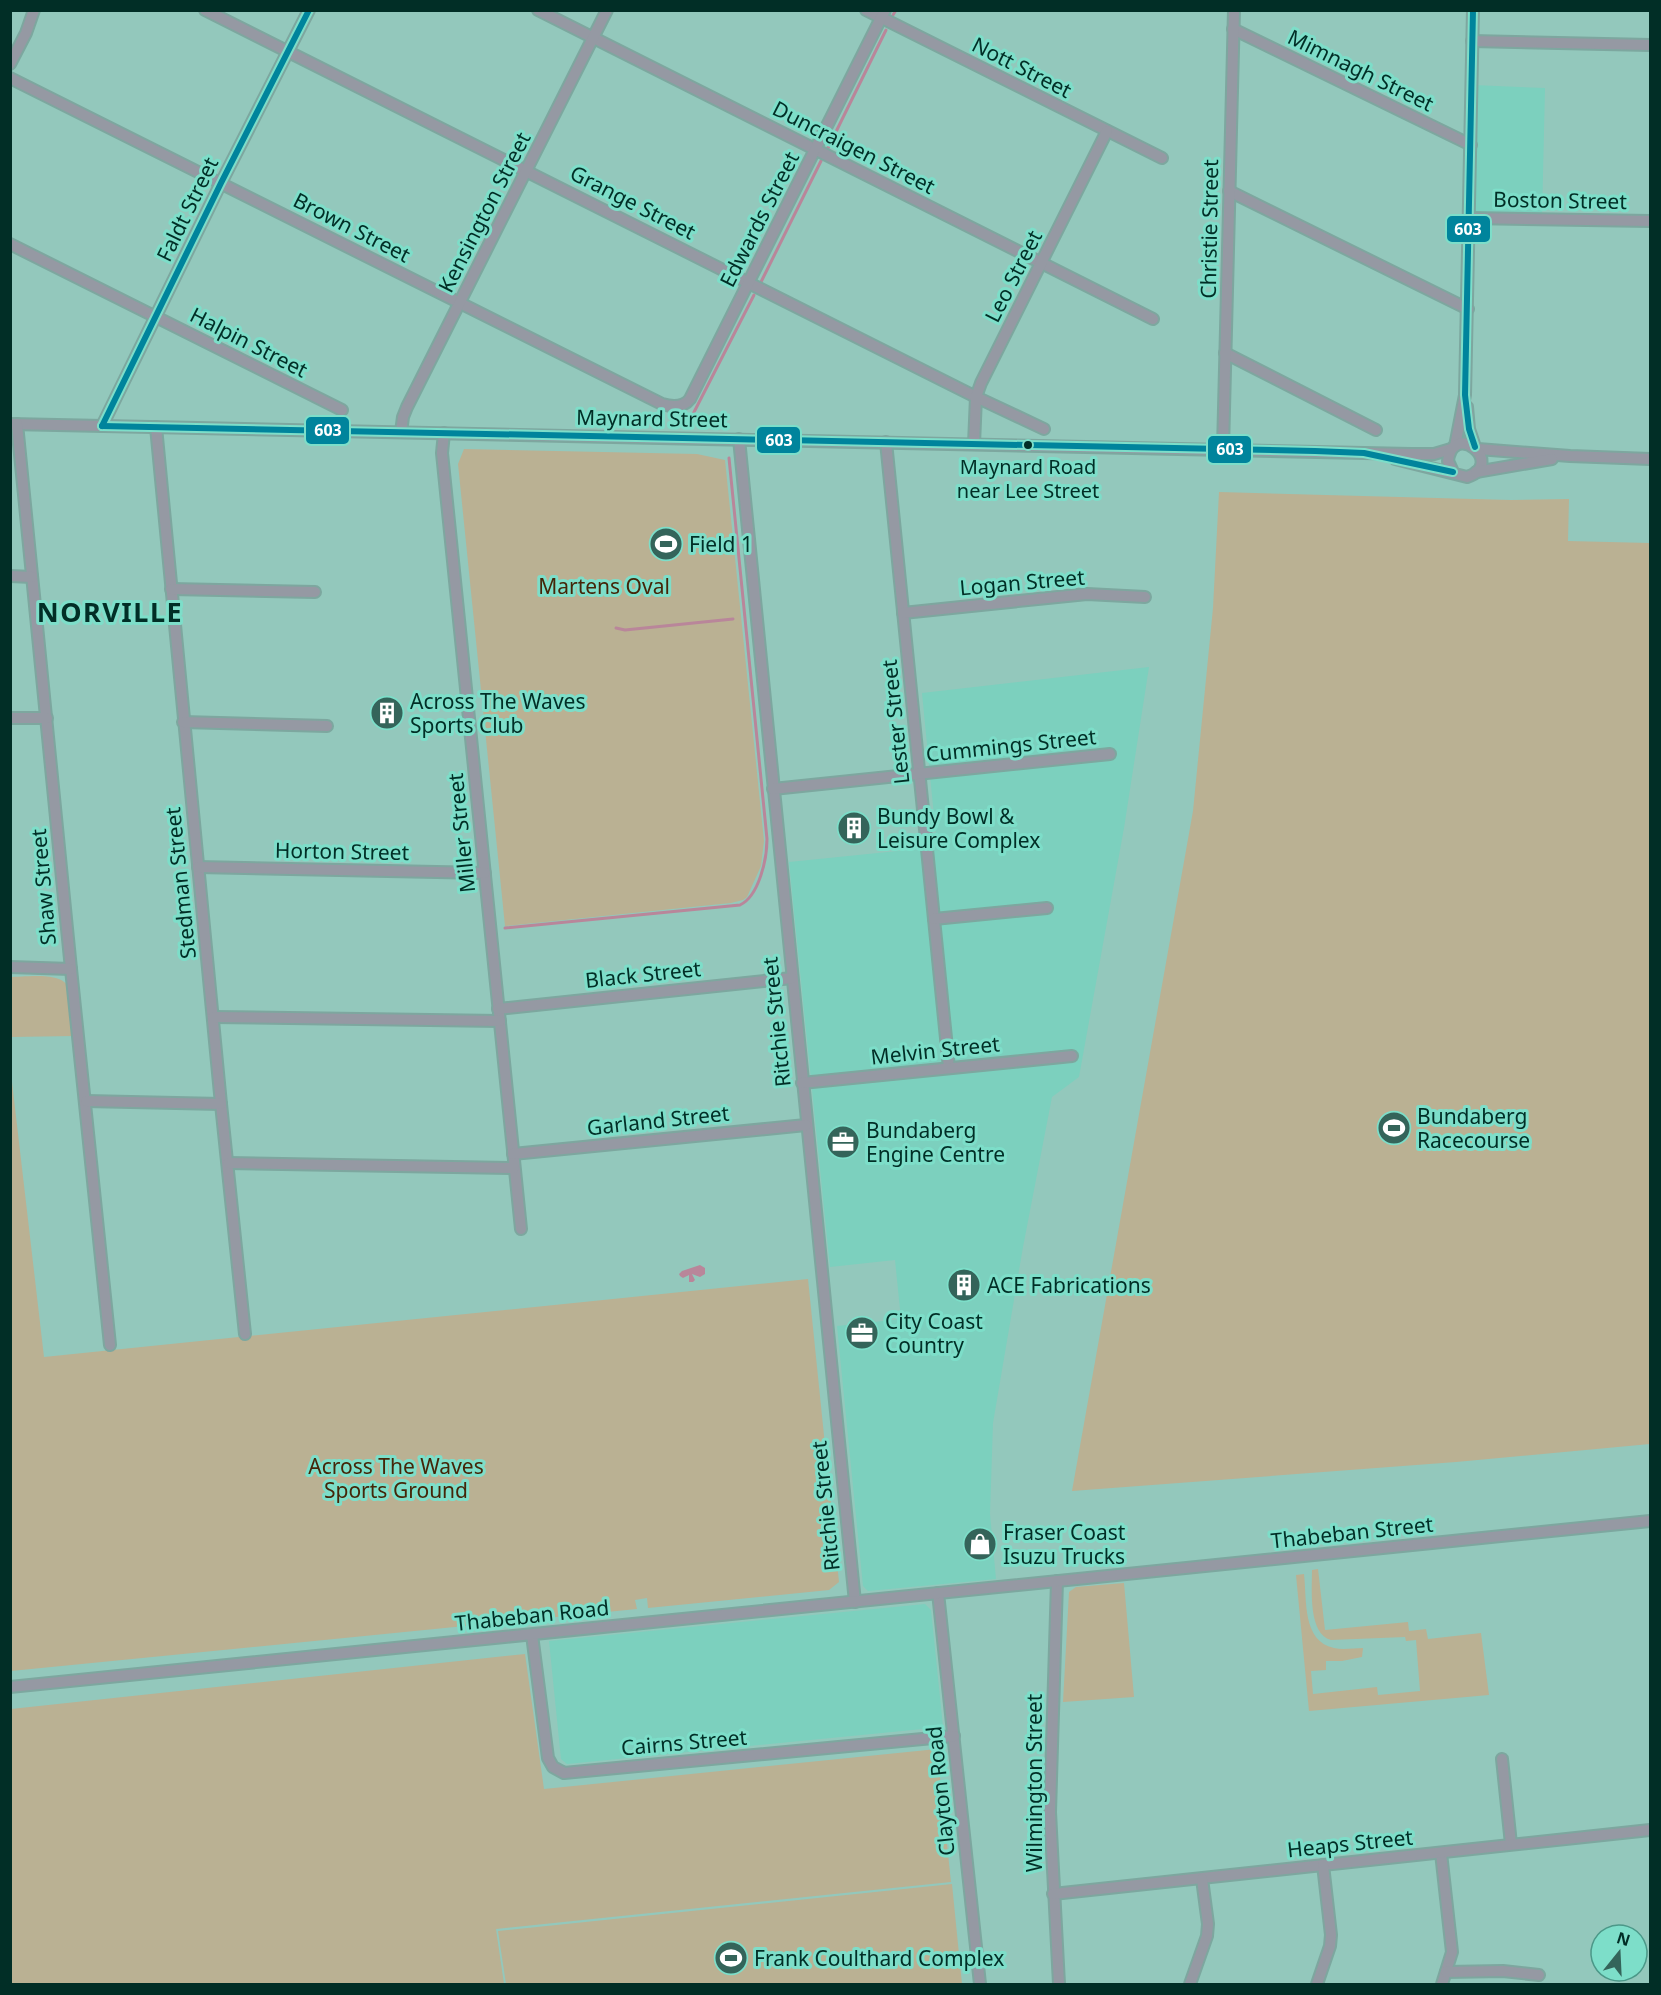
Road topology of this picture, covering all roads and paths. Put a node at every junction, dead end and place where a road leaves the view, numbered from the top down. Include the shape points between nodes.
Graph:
1 (34, 10) edge
2 (206, 10) edge
3 (309, 10) edge
4 (538, 10) edge
5 (607, 10) edge
6 (866, 10) edge
7 (1234, 10) edge
8 (1473, 10) edge
9 (883, 14) edge
10 (1233, 29) junction
11 (593, 38) junction
12 (1472, 40) junction
13 (1650, 45) edge
14 (287, 51) junction
15 (10, 64) edge
16 (10, 78) edge
17 (1107, 131) junction
18 (1471, 145) junction
19 (815, 150) junction
20 (1162, 158) dead end
21 (526, 171) junction
22 (221, 183) junction
23 (1229, 191) junction
24 (1470, 218) junction
25 (1650, 221) edge
26 (10, 244) edge
27 (1042, 263) junction
28 (749, 282) junction
29 (459, 303) junction
30 (1468, 309) junction
31 (155, 316) junction
32 (1153, 319) dead end
33 (1225, 353) junction
34 (1466, 395) junction
35 (976, 397) junction
36 (678, 406) joint
37 (342, 410) dead end
38 (14, 424) edge
39 (102, 426) junction
40 (156, 427) junction
41 (1044, 429) dead end
42 (1376, 430) dead end
43 (401, 432) junction
44 (444, 433) junction
45 (739, 439) junction
46 (886, 442) junction
47 (974, 444) junction
48 (1453, 448) junction
49 (1476, 448) junction
50 (1223, 449) junction
51 (1364, 453) junction
52 (1570, 456) junction
53 (1650, 459) edge
54 (1453, 472) junction
55 (1476, 472) junction
56 (10, 576) edge
57 (32, 577) junction
58 (171, 589) junction
59 (315, 592) dead end
60 (1145, 597) dead end
61 (903, 613) junction
62 (10, 718) edge
63 (46, 718) junction
64 (183, 722) junction
65 (327, 726) dead end
66 (1110, 754) dead end
67 (920, 774) junction
68 (773, 789) junction
69 (198, 867) junction
70 (485, 873) junction
71 (1047, 908) dead end
72 (934, 919) junction
73 (10, 967) edge
74 (71, 969) junction
75 (792, 978) junction
76 (498, 1009) junction
77 (213, 1017) junction
78 (500, 1021) junction
79 (1072, 1056) dead end
80 (949, 1068) junction
81 (802, 1083) junction
82 (86, 1101) junction
83 (221, 1104) junction
84 (806, 1125) junction
85 (513, 1154) junction
86 (228, 1163) junction
87 (514, 1168) junction
88 (521, 1229) dead end
89 (245, 1334) dead end
90 (110, 1345) dead end
91 (1650, 1521) edge
92 (1057, 1581) junction
93 (938, 1593) junction
94 (855, 1602) junction
95 (532, 1635) junction
96 (10, 1687) edge
97 (954, 1736) junction
98 (1502, 1759) dead end
99 (1650, 1830) edge
100 (1511, 1844) junction
101 (1441, 1853) junction
102 (1323, 1865) junction
103 (1202, 1879) junction
104 (1053, 1894) junction
105 (1446, 1972) junction
106 (1539, 1975) dead end
107 (980, 1984) edge
108 (1059, 1984) edge
109 (1190, 1984) edge
110 (1317, 1984) edge
111 (1442, 1984) edge

1 - 15 street
2 - 14 street, Grange Street
3 - 14 street, Faldt Street
4 - 11 street, Duncraigen Street
5 - 11 street, Kensington Street
6 - 9 street, Nott Street
7 - 10 street, Christie Street
8 - 12 street
9 - 17 street, Nott Street
9 - 19 street, Edwards Street
10 - 18 street, Mimnagh Street
10 - 23 street, Christie Street
11 - 19 street, Duncraigen Street
11 - 21 street, Kensington Street
12 - 13 street
12 - 18 street
14 - 21 street, Grange Street
14 - 22 street, Faldt Street
16 - 22 street, Brown Street
17 - 20 street, Nott Street
17 - 27 street, Leo Street
18 - 24 street
19 - 27 street, Duncraigen Street
19 - 28 street, Edwards Street
21 - 28 street, Grange Street
21 - 29 street, Kensington Street
22 - 29 street, Brown Street
22 - 31 street, Faldt Street
23 - 30 street
23 - 33 street, Christie Street
24 - 25 street, Boston Street
24 - 30 street
26 - 31 street, Halpin Street
27 - 32 street, Duncraigen Street
27 - 35 street, Leo Street
28 - 35 street, Grange Street
28 - 36 street, Edwards Street via 690,399
29 - 36 street, Brown Street via 662,404
29 - 43 street, Kensington Street via 407,407
30 - 34 street
31 - 37 street, Halpin Street
31 - 39 street, Faldt Street
33 - 42 street
33 - 50 street, Christie Street
34 - 48 street
34 - 49 street via 1469,429
35 - 41 street, Grange Street
35 - 47 street, Leo Street
38 - 39 street, Maynard Street
38 - 57 street, Shaw Street
39 - 40 street, Maynard Street
40 - 43 street, Maynard Street
40 - 58 street, Stedman Street
43 - 44 street, Maynard Street
44 - 45 street, Maynard Street
44 - 70 street, Miller Street via 442,453
45 - 46 street, Maynard Street
45 - 68 street, Ritchie Street
46 - 47 street, Maynard Street
46 - 61 street, Lester Street
47 - 50 street, Maynard Street
48 - 49 street via 1465,443
48 - 51 street, Maynard Street via 1434,454
48 - 54 street via 1448,461
49 - 52 street
49 - 55 street via 1481,461
50 - 51 street, Maynard Street
51 - 54 street, Maynard Street
52 - 53 street
52 - 55 street
54 - 55 street via 1464,477
56 - 57 street
57 - 63 street, Shaw Street
58 - 59 street
58 - 64 street, Stedman Street
60 - 61 street, Logan Street via 1087,594
61 - 67 street, Lester Street
62 - 63 street
63 - 74 street, Shaw Street
64 - 65 street
64 - 69 street, Stedman Street
66 - 67 street, Cummings Street
67 - 68 street, Cummings Street
67 - 72 street, Lester Street
68 - 75 street, Ritchie Street
69 - 70 street, Horton Street
69 - 77 street, Stedman Street
70 - 76 street, Miller Street
71 - 72 street
72 - 80 street, Lester Street
73 - 74 street
74 - 82 street, Shaw Street
75 - 76 street, Black Street
75 - 81 street, Ritchie Street
76 - 78 street, Miller Street
77 - 78 street
77 - 83 street, Stedman Street
78 - 85 street, Miller Street
79 - 80 street, Melvin Street
80 - 81 street, Melvin Street
81 - 84 street, Ritchie Street
82 - 83 street
82 - 90 street, Shaw Street
83 - 86 street, Stedman Street
84 - 85 street, Garland Street
84 - 94 street, Ritchie Street
85 - 87 street, Miller Street
86 - 87 street
86 - 89 street, Stedman Street
87 - 88 street, Miller Street
91 - 92 street, Thabeban Street
92 - 93 street, Thabeban Road
92 - 104 street, Wilmington Street via 1050,1812
93 - 94 street, Thabeban Road
93 - 97 street, Clayton Road
94 - 95 street, Thabeban Road
95 - 96 street, Thabeban Road
95 - 97 street, Cairns Street via 548,1758 553,1767 564,1773
97 - 107 street, Clayton Road
98 - 100 street
99 - 100 street, Heaps Street
100 - 101 street, Heaps Street
101 - 102 street, Heaps Street
101 - 105 street via 1452,1952
102 - 103 street, Heaps Street
102 - 110 street via 1331,1935
103 - 104 street, Heaps Street
103 - 109 street via 1207,1936
104 - 108 street, Wilmington Street
105 - 106 street
105 - 111 street

